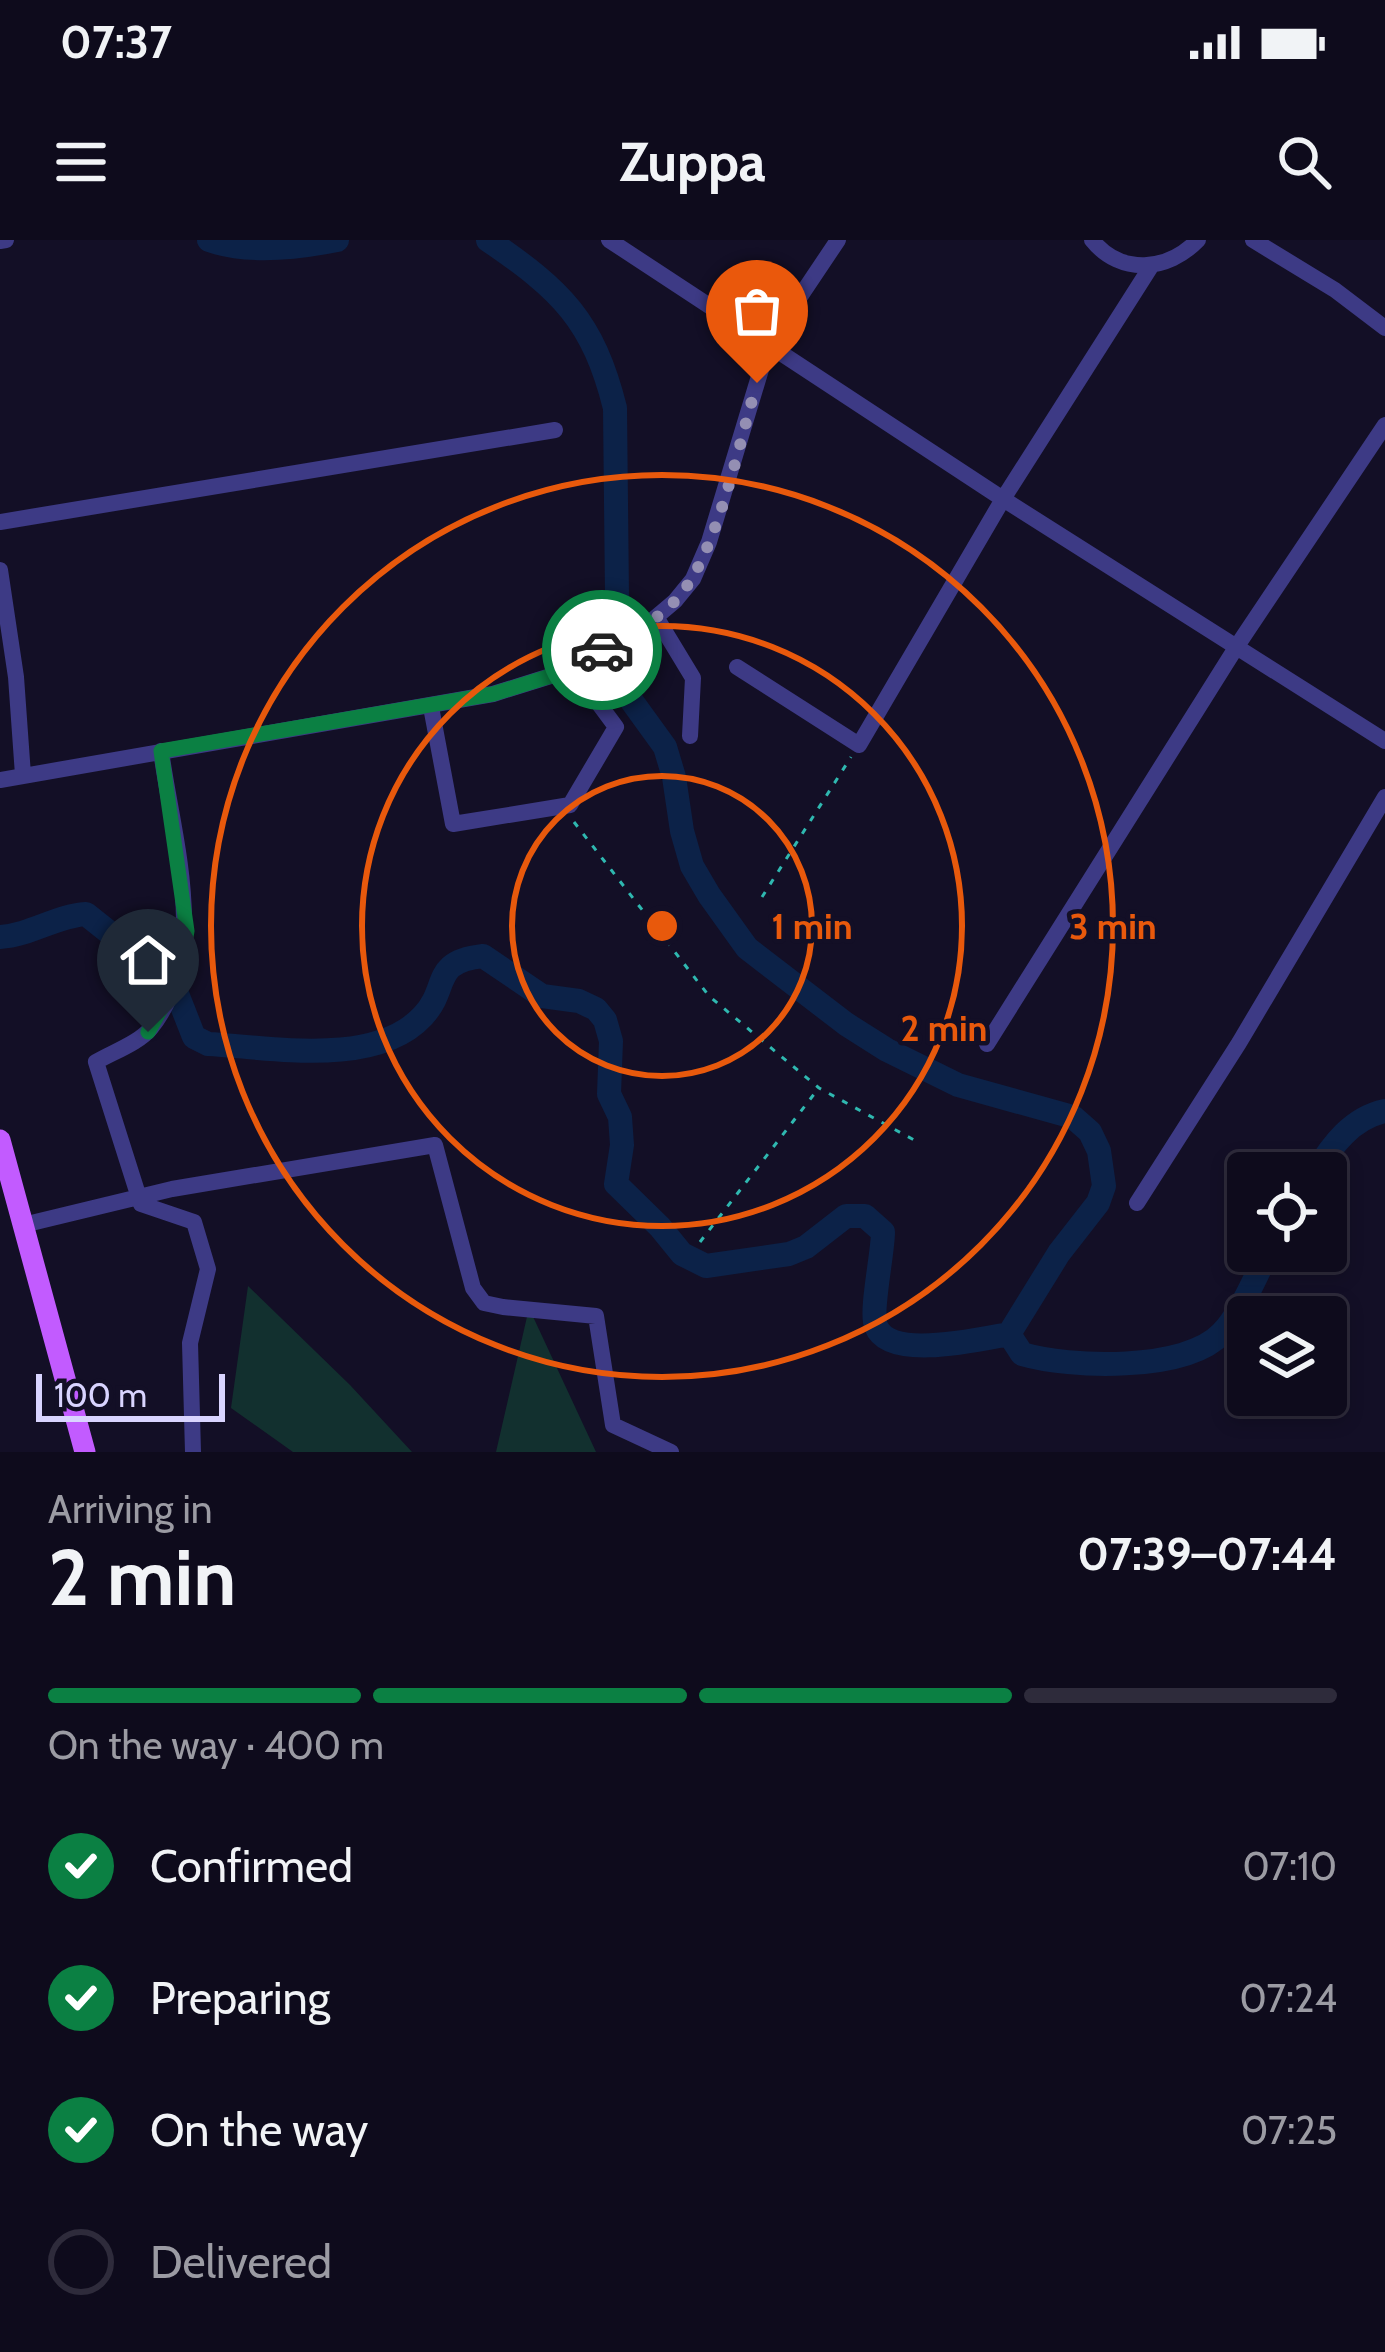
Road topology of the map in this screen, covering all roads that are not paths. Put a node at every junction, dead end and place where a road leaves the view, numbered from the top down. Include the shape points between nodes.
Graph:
1 (609, 240) edge
2 (838, 240) edge
3 (1092, 240) edge
4 (1198, 240) edge
5 (1253, 240) edge
6 (1150, 268) junction
7 (1385, 328) edge
8 (769, 343) junction
9 (1385, 425) edge
10 (555, 430) dead end
11 (1003, 499) junction
12 (0, 522) edge
13 (0, 570) edge
14 (653, 620) junction
15 (1237, 646) junction
16 (578, 666) junction
17 (737, 667) dead end
18 (431, 707) junction
19 (690, 736) dead end
20 (1385, 741) edge
21 (161, 751) junction
22 (23, 775) junction
23 (0, 780) edge
24 (1385, 797) edge
25 (986, 1044) dead end
26 (0, 1140) edge
27 (139, 1197) junction
28 (1137, 1203) dead end
29 (23, 1225) junction
30 (85, 1452) edge
31 (193, 1452) edge
32 (671, 1452) edge

1 - 8 street
2 - 8 street
3 - 6 street via 1102,252
4 - 6 street
5 - 7 street
6 - 11 street
8 - 11 street
8 - 14 street via 709,542 693,579
9 - 15 street
10 - 12 street
11 - 15 street
11 - 17 street via 859,745
13 - 22 street
14 - 16 street
14 - 19 street via 693,678
15 - 20 street
15 - 25 street
16 - 18 street
16 - 18 street via 616,727 569,806 453,824
18 - 21 street
21 - 22 street
21 - 27 street via 187,931 179,977 148,1032 96,1062
22 - 23 street
24 - 28 street
26 - 29 main road
27 - 29 street
27 - 31 street via 194,1222 208,1269 190,1343
27 - 32 street via 435,1145 472,1288 484,1303 596,1316 613,1424
29 - 30 main road

